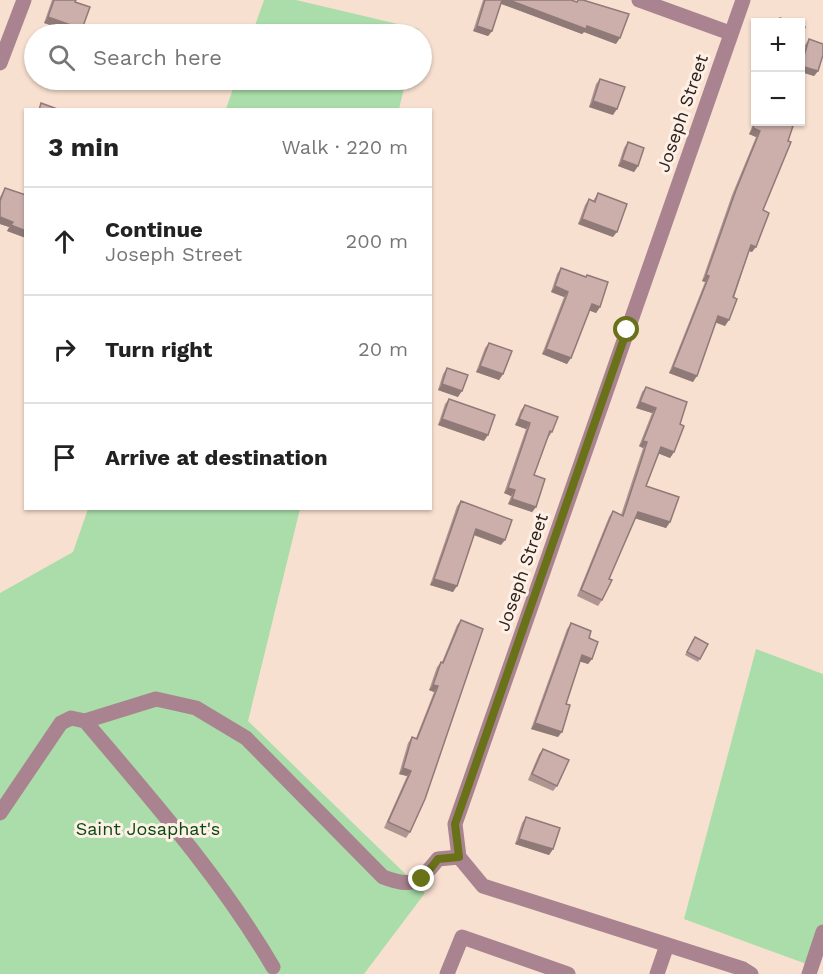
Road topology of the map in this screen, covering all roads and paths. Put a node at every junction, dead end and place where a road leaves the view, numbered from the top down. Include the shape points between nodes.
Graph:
1 (24, 0) edge
2 (639, 0) edge
3 (743, 0) edge
4 (730, 33) junction
5 (0, 63) edge
6 (85, 721) junction
7 (0, 813) edge
8 (459, 857) junction
9 (823, 932) edge
10 (667, 945) junction
11 (273, 967) dead end
12 (447, 974) edge
13 (568, 974) edge
14 (657, 974) edge
15 (751, 974) edge
16 (809, 974) edge

1 - 5 street
2 - 4 street
3 - 4 street, Joseph Street
4 - 8 street, Joseph Street via 455,824
6 - 7 street via 70,718 61,723
6 - 8 street via 156,699 196,708 246,738 383,877 403,885 422,879 438,859
6 - 11 street via 171,823
8 - 10 street via 483,886
9 - 16 street
10 - 14 street
10 - 15 street
12 - 13 street via 462,937

